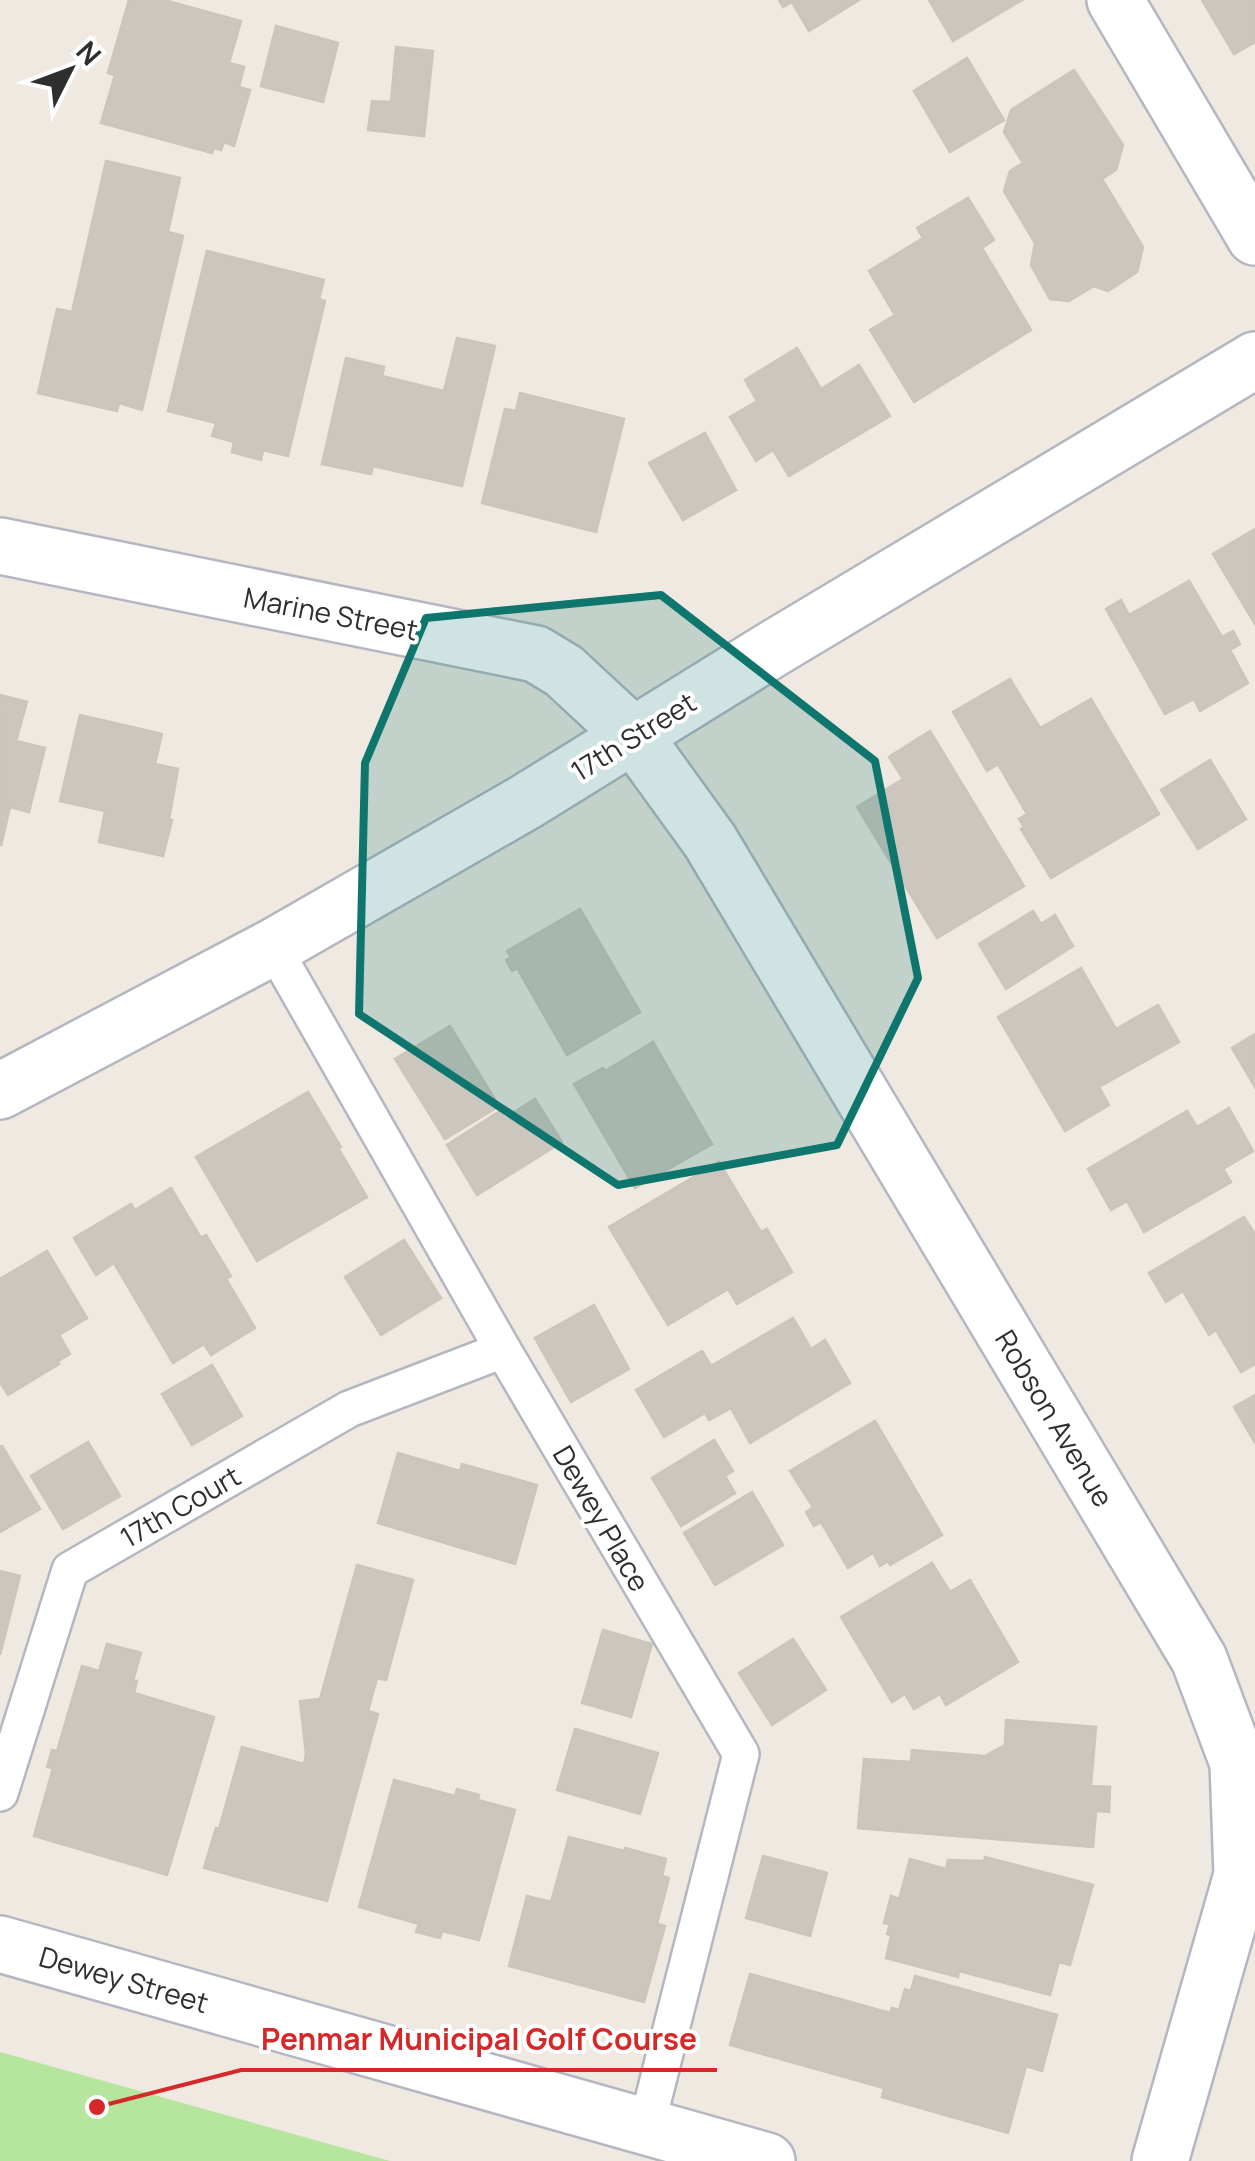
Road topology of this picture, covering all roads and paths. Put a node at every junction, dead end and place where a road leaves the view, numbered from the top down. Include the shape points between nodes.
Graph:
1 (1115, 0) edge
2 (1255, 237) edge
3 (1255, 360) edge
4 (0, 546) edge
5 (634, 736) junction
6 (273, 947) junction
7 (0, 1090) edge
8 (503, 1350) junction
9 (0, 1793) edge
10 (0, 1944) edge
11 (646, 2128) junction
12 (767, 2161) edge
13 (1160, 2161) edge

1 - 2 street
3 - 5 street, 17th Street
4 - 5 street, Marine Street via 536,654
5 - 6 street, 17th Street
5 - 13 street, Robson Avenue via 710,841 1189,1642 1238,1762 1242,1875
6 - 7 street, 17th Street
6 - 8 lane, Dewey Place
8 - 9 lane, 17th Court via 349,1409 70,1570
8 - 11 lane, Dewey Place via 741,1754
10 - 11 street, Dewey Street
11 - 12 street, Dewey Street

